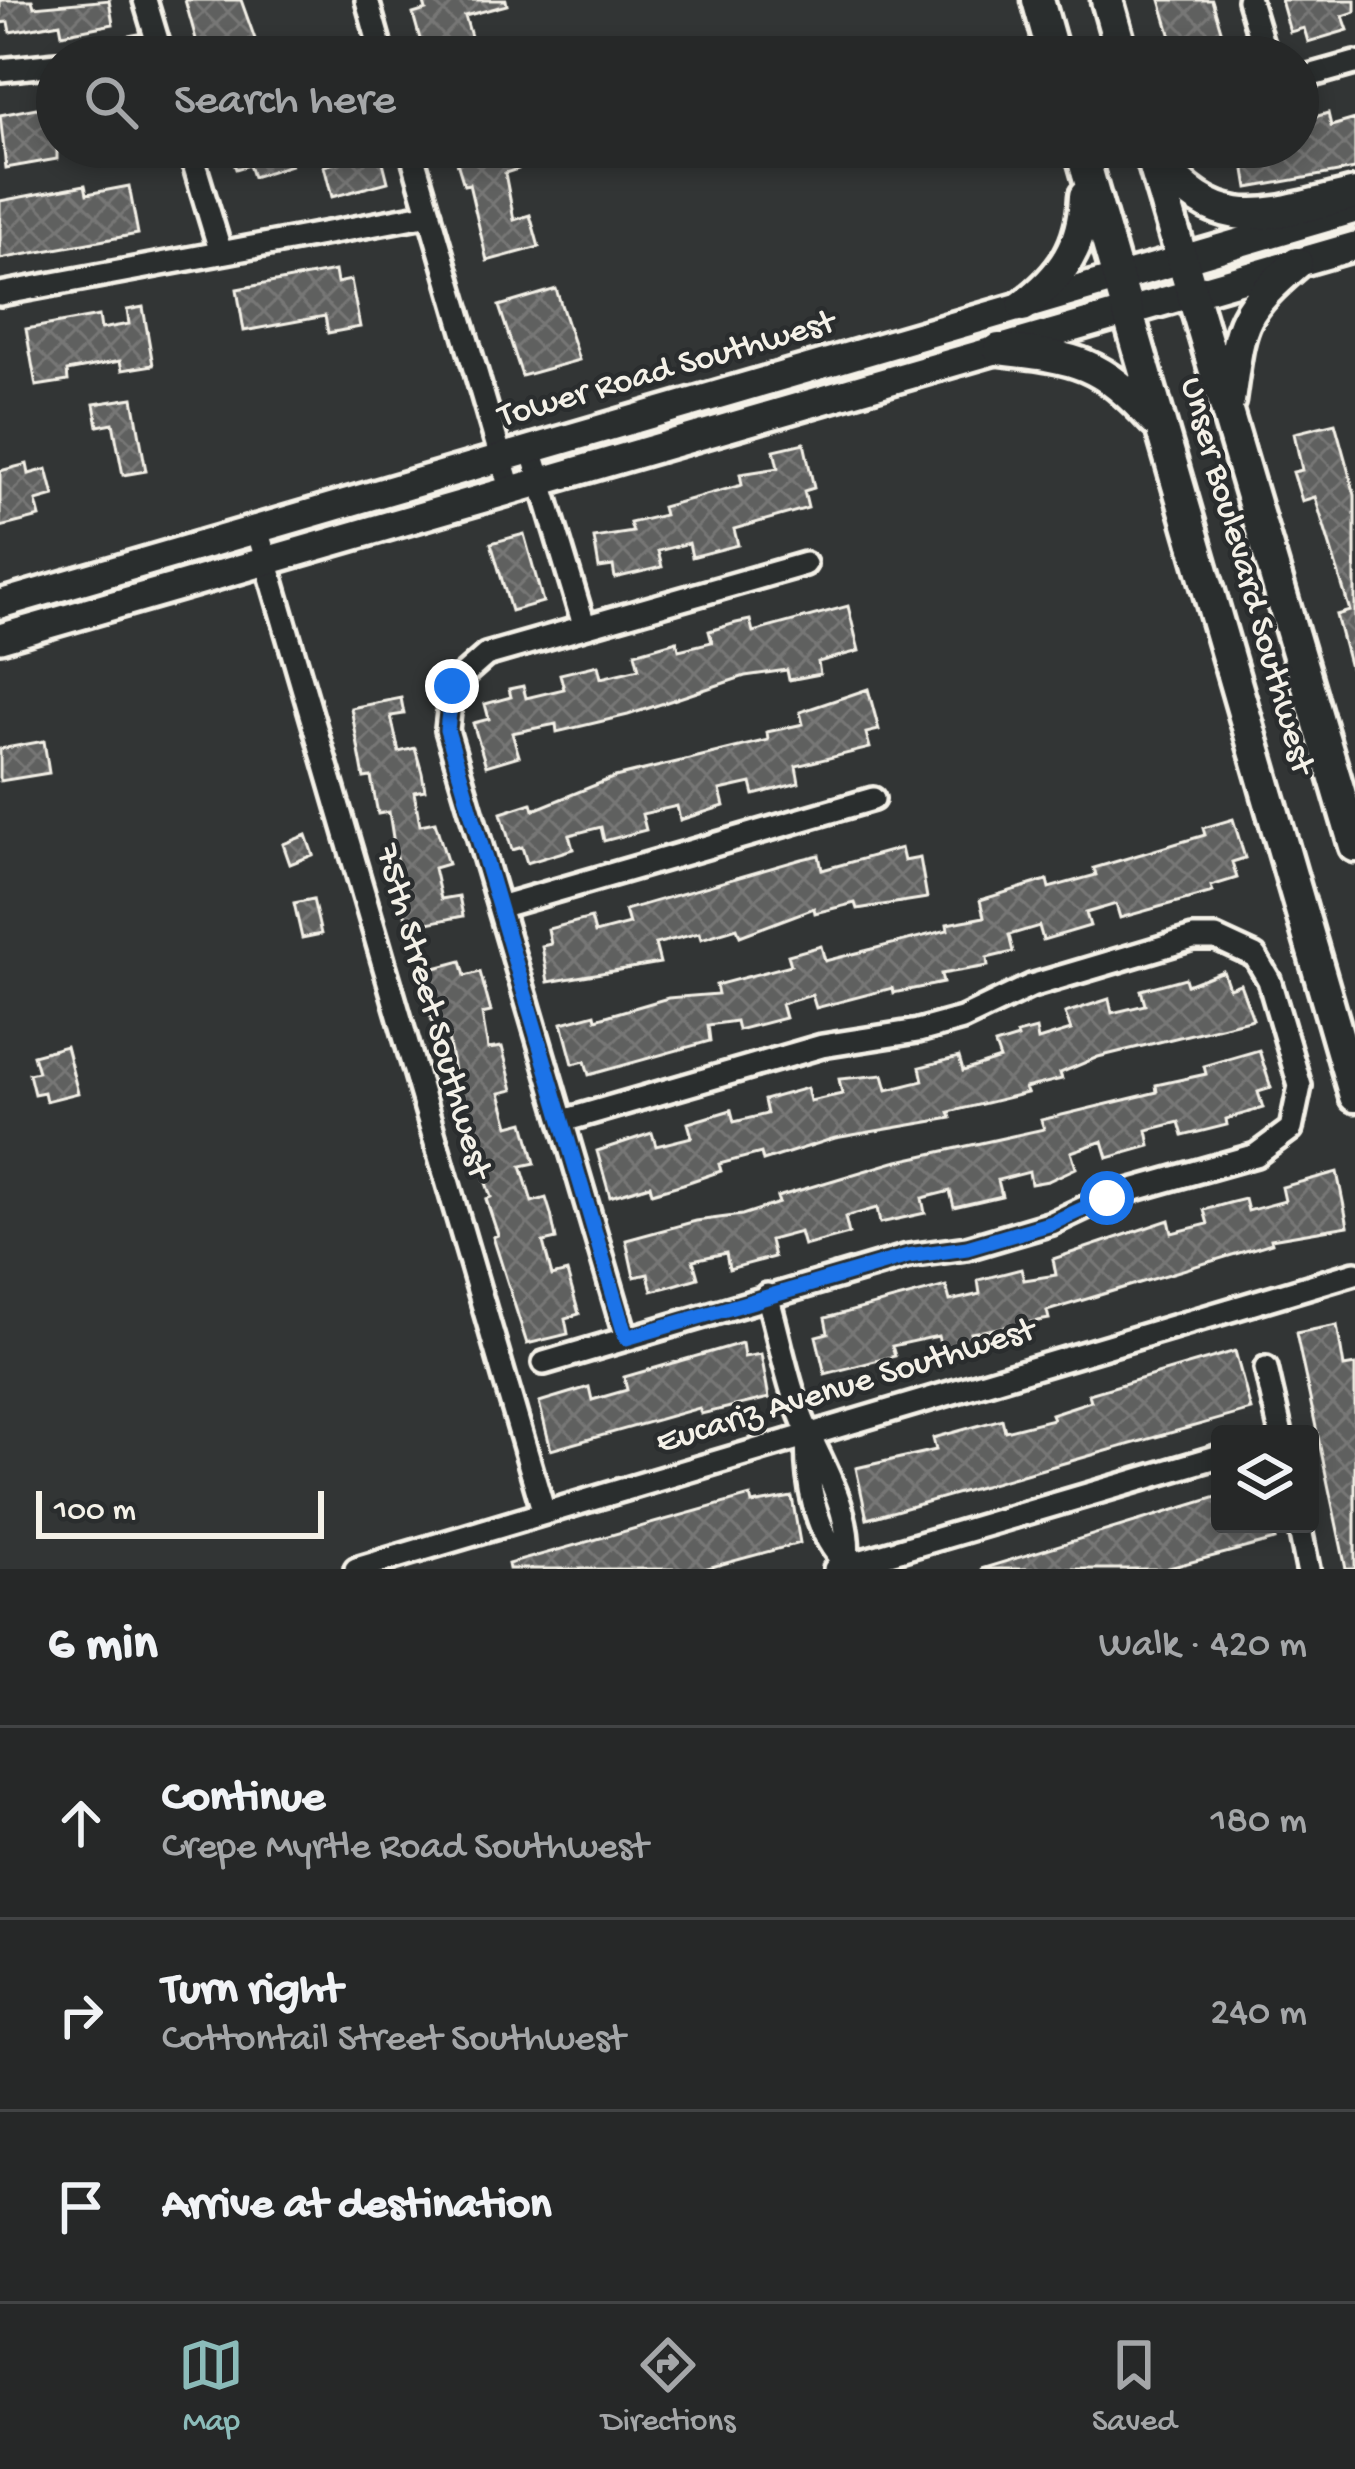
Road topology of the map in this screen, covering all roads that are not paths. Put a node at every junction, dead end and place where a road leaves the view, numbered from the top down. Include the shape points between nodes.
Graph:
1 (145, 0) edge
2 (367, 0) edge
3 (1038, 0) edge
4 (1107, 0) edge
5 (1249, 0) edge
6 (156, 36) edge
7 (377, 36) edge
8 (1048, 36) edge
9 (1117, 36) edge
10 (1260, 36) edge
11 (1355, 63) edge
12 (36, 66) edge
13 (0, 70) edge
14 (1319, 73) edge
15 (195, 168) edge
16 (416, 168) edge
17 (1083, 168) edge
18 (1086, 168) edge
19 (1155, 168) edge
20 (1166, 168) edge
21 (1355, 194) edge
22 (1355, 208) edge
23 (430, 214) junction
24 (1355, 246) edge
25 (221, 253) junction
26 (1179, 261) junction
27 (1297, 263) junction
28 (1116, 279) junction
29 (0, 294) edge
30 (1190, 294) junction
31 (1023, 306) junction
32 (1125, 312) junction
33 (999, 349) junction
34 (1227, 412) junction
35 (1162, 429) junction
36 (531, 448) junction
37 (501, 457) junction
38 (540, 483) junction
39 (511, 492) junction
40 (256, 529) junction
41 (266, 563) junction
42 (806, 564) dead end
43 (0, 604) edge
44 (584, 626) junction
45 (0, 638) edge
46 (873, 800) dead end
47 (1355, 846) edge
48 (500, 907) junction
49 (1355, 1096) edge
50 (563, 1121) junction
51 (1355, 1273) edge
52 (767, 1295) junction
53 (626, 1338) junction
54 (544, 1363) dead end
55 (1266, 1367) dead end
56 (1279, 1425) edge
57 (808, 1432) junction
58 (1211, 1459) edge
59 (544, 1513) junction
60 (1301, 1533) edge
61 (841, 1567) edge
62 (356, 1569) edge
63 (1309, 1569) edge

1 - 6 street
2 - 7 street
3 - 8 main road
4 - 9 main road
5 - 10 street
11 - 14 street
12 - 13 street
15 - 25 street
16 - 23 street
17 - 31 main road via 1084,231 1051,284
18 - 28 main road, Unser Boulevard Southwest
19 - 26 main road, Unser Boulevard Southwest
20 - 21 main road via 1196,202 1225,214
22 - 26 street, Tower Road Southwest
23 - 25 street
23 - 37 street
24 - 27 street, Tower Road Southwest
25 - 29 street
26 - 28 street, Tower Road Southwest
26 - 30 main road, Unser Boulevard Southwest
27 - 30 street, Tower Road Southwest
27 - 34 main road via 1253,300 1242,322
28 - 31 street, Tower Road Southwest
28 - 32 main road, Unser Boulevard Southwest
30 - 32 street, Tower Road Southwest
30 - 34 main road, Unser Boulevard Southwest
31 - 36 street, Tower Road Southwest
32 - 33 street, Tower Road Southwest
32 - 35 main road, Unser Boulevard Southwest
33 - 35 main road via 1068,357 1109,374
33 - 38 street, Tower Road Southwest
34 - 47 main road, Unser Boulevard Southwest
35 - 49 main road, Unser Boulevard Southwest
36 - 37 street, Tower Road Southwest
36 - 38 street
37 - 39 street
37 - 40 street, Tower Road Southwest
38 - 39 street, Tower Road Southwest
38 - 44 street
39 - 41 street, Tower Road Southwest
40 - 41 street, 75th Street Southwest
40 - 43 street, Tower Road Southwest
41 - 45 street, Tower Road Southwest
41 - 59 street, 75th Street Southwest
42 - 44 street
44 - 48 street via 487,655 452,686 447,730
46 - 48 street
48 - 50 street
50 - 52 street via 822,1046 940,1025 1031,986 1193,938 1237,943 1255,956 1300,1086 1291,1130 1256,1155 967,1248
50 - 53 street
51 - 57 street, Eucariz Avenue Southwest
52 - 53 street
52 - 57 street
53 - 54 street
55 - 56 street
57 - 59 street, Eucariz Avenue Southwest
57 - 61 street via 806,1464
58 - 61 street
59 - 62 street, Eucariz Avenue Southwest
60 - 63 street

